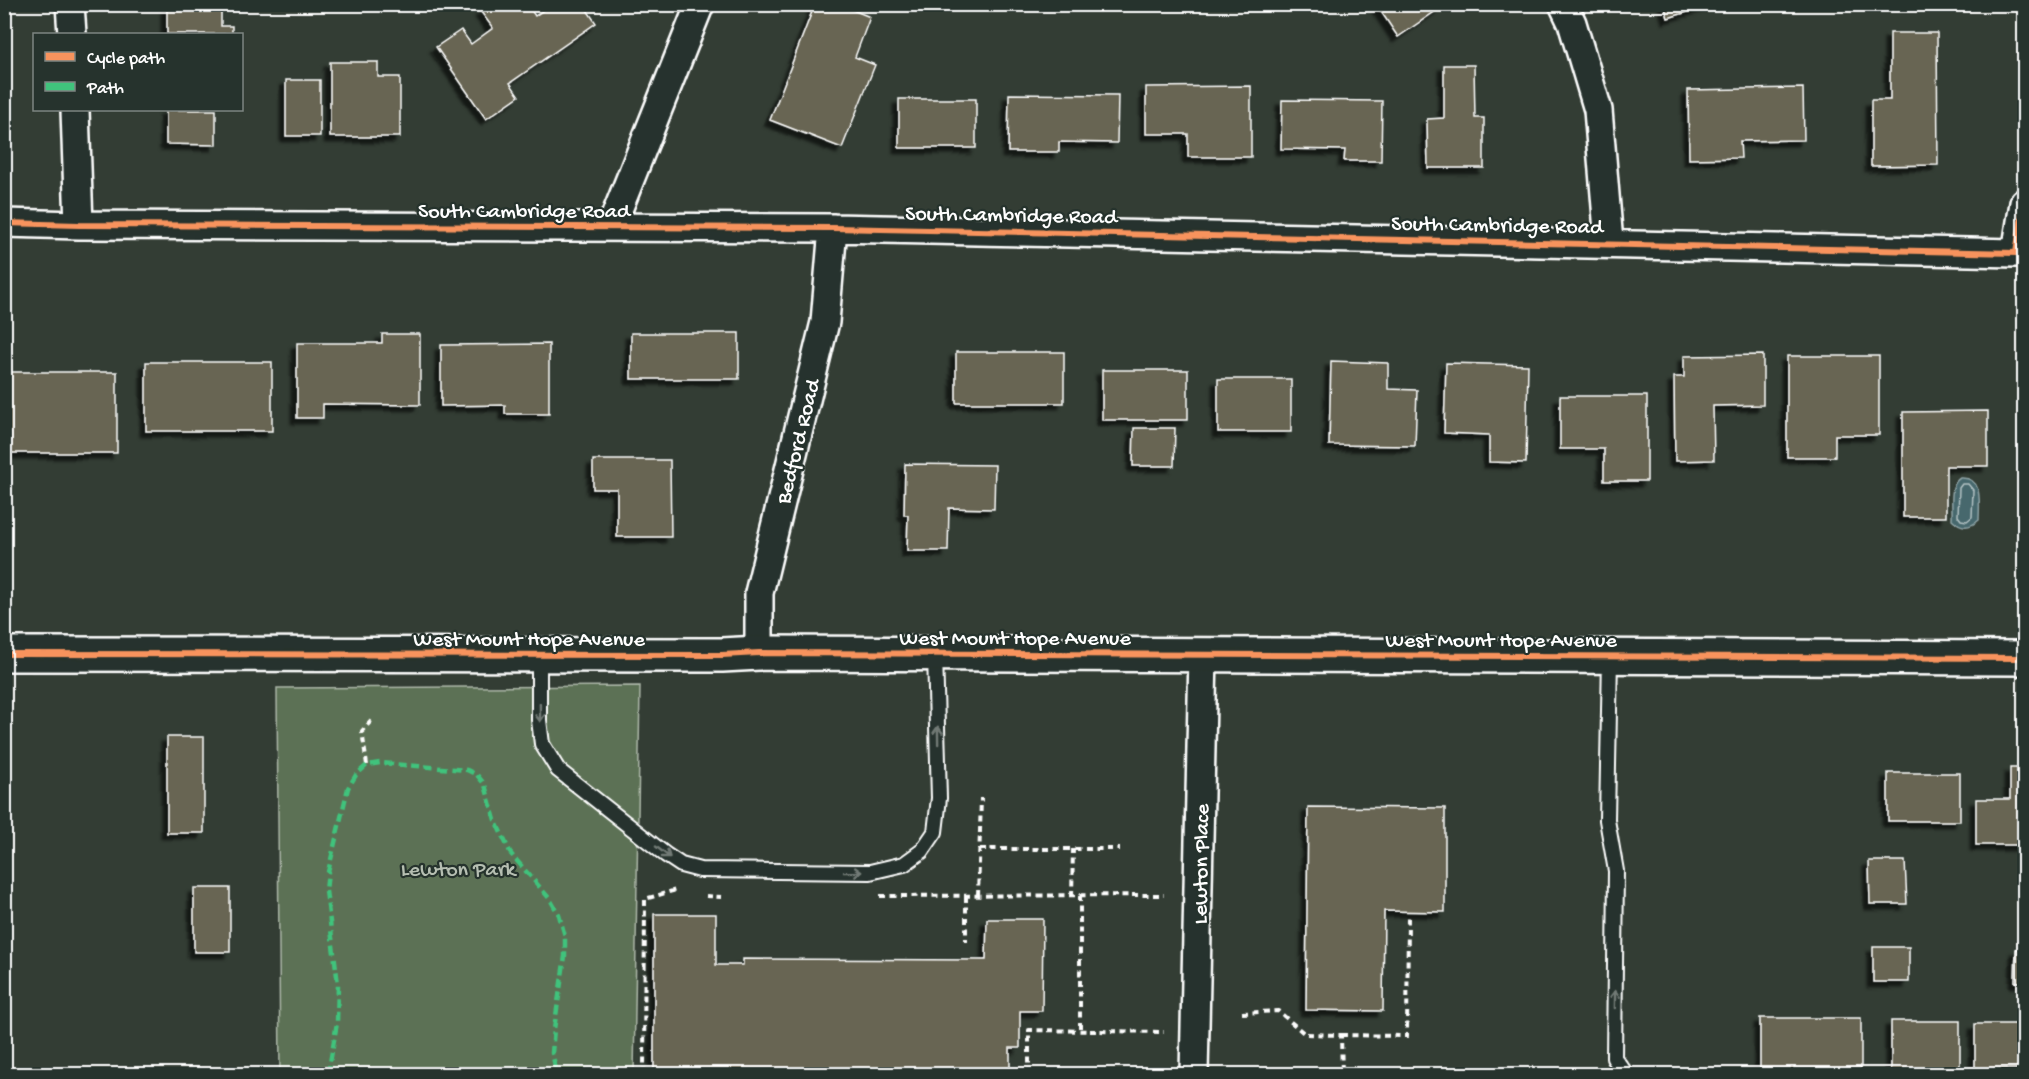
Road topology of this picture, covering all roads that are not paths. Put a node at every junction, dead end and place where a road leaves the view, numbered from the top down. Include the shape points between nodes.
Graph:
1 (70, 4) edge
2 (700, 4) edge
3 (1563, 4) edge
4 (72, 33) edge
5 (75, 111) edge
6 (2025, 203) edge
7 (4, 223) edge
8 (79, 225) junction
9 (610, 227) junction
10 (833, 228) junction
11 (1609, 243) junction
12 (759, 653) junction
13 (4, 654) edge
14 (539, 654) junction
15 (935, 654) junction
16 (1203, 654) junction
17 (1610, 656) junction
18 (2025, 658) edge
19 (1194, 1074) edge
20 (1626, 1074) edge

1 - 4 street
2 - 9 street
3 - 11 street via 1598,110
5 - 8 street
6 - 11 street, South Cambridge Road via 2016,253
7 - 8 street, South Cambridge Road
8 - 9 street, South Cambridge Road
9 - 10 street, South Cambridge Road
10 - 11 street, South Cambridge Road
10 - 12 street, Bedford Road via 825,322 759,593
12 - 14 street, West Mount Hope Avenue
12 - 15 street, West Mount Hope Avenue
13 - 14 street, West Mount Hope Avenue
14 -> 15 lane via 542,744 558,770 666,855 681,865 700,870 832,873 870,872 904,864 922,851 935,832 939,798
15 - 16 street, West Mount Hope Avenue
16 - 17 street, West Mount Hope Avenue
16 - 19 street, Lewton Place
17 - 18 street, West Mount Hope Avenue
20 -> 17 lane via 1614,1058 1617,871 1607,820

